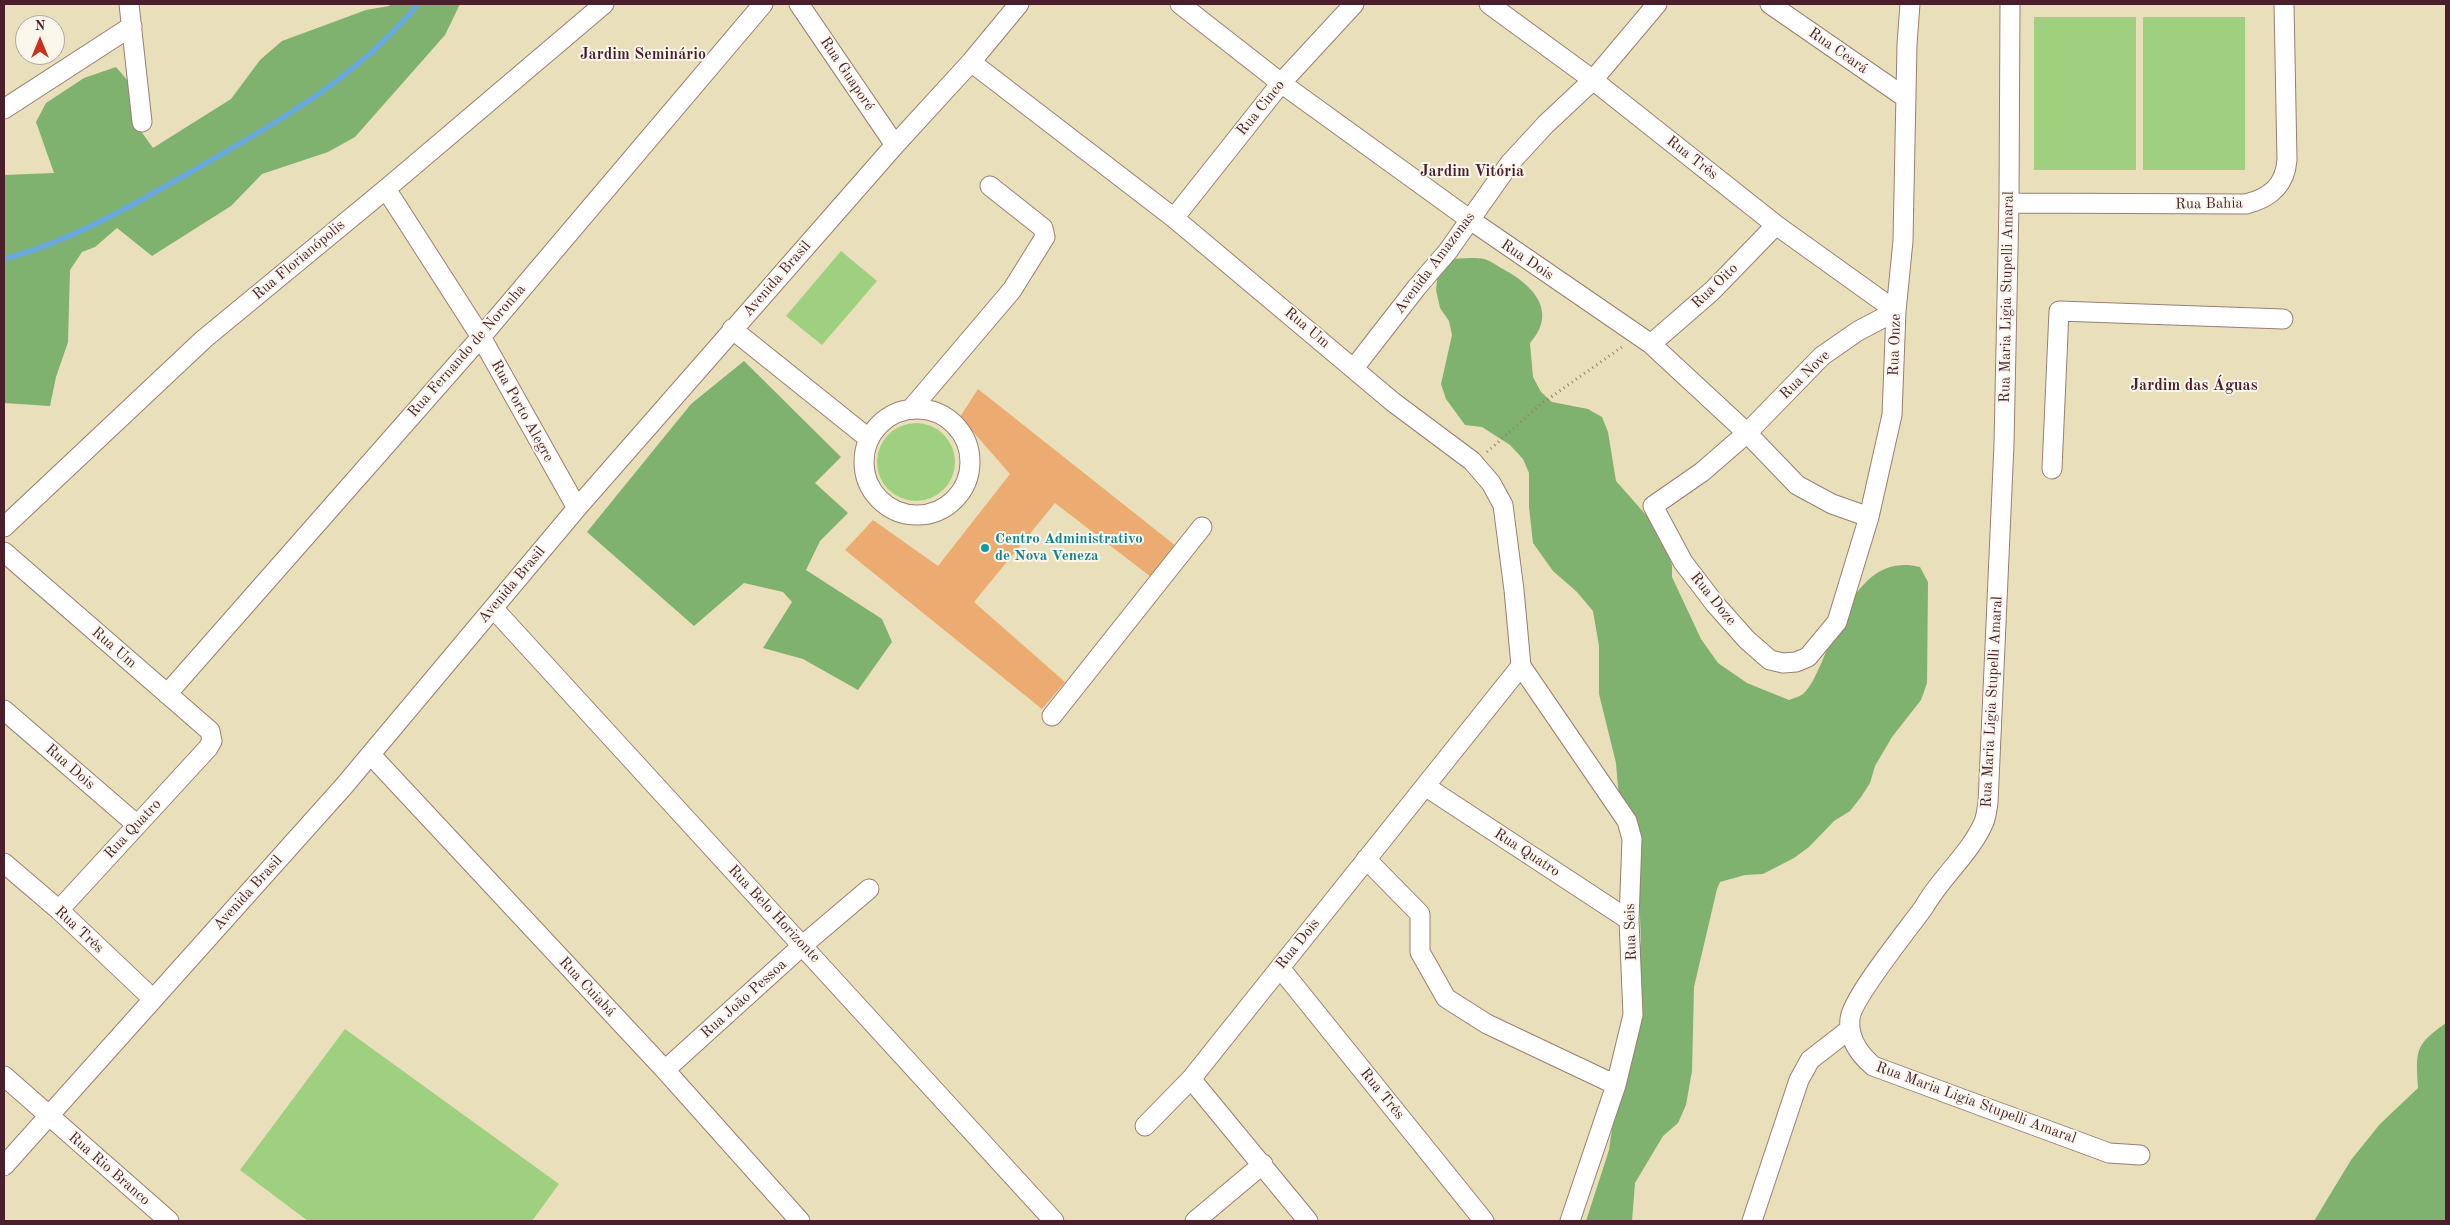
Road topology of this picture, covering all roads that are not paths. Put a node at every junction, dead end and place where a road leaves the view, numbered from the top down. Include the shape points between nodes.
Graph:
1 (129, 4) edge
2 (604, 4) edge
3 (764, 4) edge
4 (799, 4) edge
5 (1019, 4) edge
6 (1180, 4) edge
7 (1354, 4) edge
8 (1489, 4) edge
9 (1657, 4) edge
10 (1770, 4) edge
11 (1910, 4) edge
12 (2010, 4) edge
13 (2284, 4) edge
14 (132, 26) junction
15 (971, 62) junction
16 (1593, 80) junction
17 (1281, 83) junction
18 (1906, 98) junction
19 (4, 109) edge
20 (142, 122) dead end
21 (895, 145) junction
22 (990, 186) dead end
23 (386, 189) junction
24 (2009, 203) junction
25 (1174, 218) junction
26 (1469, 219) junction
27 (1776, 225) junction
28 (1896, 311) junction
29 (2283, 319) dead end
30 (732, 330) junction
31 (481, 337) junction
32 (1645, 339) junction
33 (1354, 368) junction
34 (911, 408) junction
35 (1747, 433) junction
36 (868, 438) junction
37 (2052, 469) dead end
38 (1653, 506) joint
39 (577, 508) junction
40 (1869, 517) junction
41 (4, 527) edge
42 (1202, 527) dead end
43 (4, 552) edge
44 (493, 608) junction
45 (1796, 662) joint
46 (1521, 666) junction
47 (167, 694) junction
48 (4, 710) edge
49 (1052, 716) dead end
50 (208, 748) joint
51 (371, 755) junction
52 (1425, 786) junction
53 (136, 824) junction
54 (1366, 860) junction
55 (4, 863) edge
56 (869, 889) dead end
57 (59, 910) junction
58 (1629, 920) junction
59 (803, 945) junction
60 (1280, 968) junction
61 (153, 999) junction
62 (1850, 1029) junction
63 (665, 1070) junction
64 (4, 1076) edge
65 (1191, 1079) junction
66 (1616, 1085) junction
67 (49, 1116) junction
68 (1145, 1126) dead end
69 (2140, 1155) dead end
70 (1263, 1164) junction
71 (4, 1166) edge
72 (170, 1221) edge
73 (800, 1221) edge
74 (1054, 1221) edge
75 (1195, 1221) edge
76 (1308, 1221) edge
77 (1484, 1221) edge
78 (1570, 1221) edge
79 (1752, 1221) edge

1 - 14 street
2 - 23 street, Rua Florianópolis
3 - 31 street, Rua Fernando de Noronha
4 - 21 street, Rua Guaporé
5 - 15 street, Avenida Brasil
6 - 17 street, Rua Dois
7 - 17 street, Rua Cinco
8 - 16 street, Rua Três
9 - 16 street, Avenida Amazonas
10 - 18 street, Rua Ceará
11 - 18 street, Rua Onze
12 - 24 street, Rua Maria Ligia Stupelli Amaral
13 - 24 street, Rua Bahia via 2287,160 2284,177 2273,193 2246,204
14 - 19 street
14 - 20 street
15 - 21 street, Avenida Brasil
15 - 25 street, Rua Um
16 - 26 street, Avenida Amazonas via 1510,163
16 - 27 street, Rua Três
17 - 25 street, Rua Cinco
17 - 26 street, Rua Dois
18 - 28 street, Rua Onze via 1903,241
21 - 30 street, Avenida Brasil
22 - 34 street via 1043,228 1046,237 1012,290
23 - 31 street, Rua Porto Alegre
23 - 41 street, Rua Florianópolis via 204,339
24 - 62 street, Rua Maria Ligia Stupelli Amaral via 2004,444 1988,803 1984,822 1972,842 1858,998
25 - 33 street, Rua Um
26 - 32 street, Rua Dois
26 - 33 street, Avenida Amazonas via 1448,251
27 - 28 street, Rua Três
27 - 32 street, Rua Oito via 1712,291
28 - 35 street, Rua Nove via 1858,331 1822,356
28 - 40 street, Rua Onze via 1892,415
29 - 37 street via 2059,311
30 - 36 street
30 - 39 street, Avenida Brasil
31 - 39 street, Rua Porto Alegre
31 - 47 street, Rua Fernando de Noronha
32 - 35 street, Rua Dois
33 - 46 street, Rua Um via 1475,464 1491,483 1502,505
34 - 36 street via 879,423
34 - 36 street via 945,416 958,427 966,442 970,458 968,476 962,492 950,504 935,512 918,515 901,513 884,505 864,474 863,456
35 - 38 street, Rua Nove via 1702,472
35 - 40 street, Rua Dois via 1797,485 1832,504
38 - 45 street, Rua Doze via 1683,562 1747,640 1770,660
39 - 44 street, Avenida Brasil
40 - 45 street, Rua Onze via 1837,622 1808,656
42 - 49 street
43 - 47 street, Rua Um
44 - 51 street, Avenida Brasil
44 - 59 street, Rua Belo Horizonte
46 - 52 street, Rua Dois
46 - 58 street, Rua Seis via 1627,821 1632,839
47 - 50 street, Rua Um via 210,731 212,740
48 - 53 street, Rua Dois
50 - 53 street, Rua Quatro
51 - 61 street, Avenida Brasil
51 - 63 street, Rua Cuiabá
52 - 54 street, Rua Dois
52 - 58 street, Rua Quatro
53 - 57 street, Rua Quatro
54 - 60 street, Rua Dois
54 - 66 street via 1420,914 1420,952 1446,998 1487,1024
55 - 57 street, Rua Três
56 - 59 street, Rua João Pessoa
57 - 61 street, Rua Três
58 - 66 street, Rua Seis via 1633,1015
59 - 63 street, Rua João Pessoa
59 - 74 street, Rua Belo Horizonte
60 - 65 street, Rua Dois
60 - 77 street, Rua Três
61 - 67 street, Avenida Brasil
62 - 69 street, Rua Maria Ligia Stupelli Amaral via 1861,1056 1873,1066 2109,1152 2124,1156
62 - 79 street via 1810,1060 1799,1080
63 - 73 street, Rua Cuiabá
64 - 67 street, Rua Rio Branco
65 - 68 street
65 - 70 street
66 - 78 street, Rua Seis
67 - 71 street, Avenida Brasil
67 - 72 street, Rua Rio Branco
70 - 75 street
70 - 76 street

